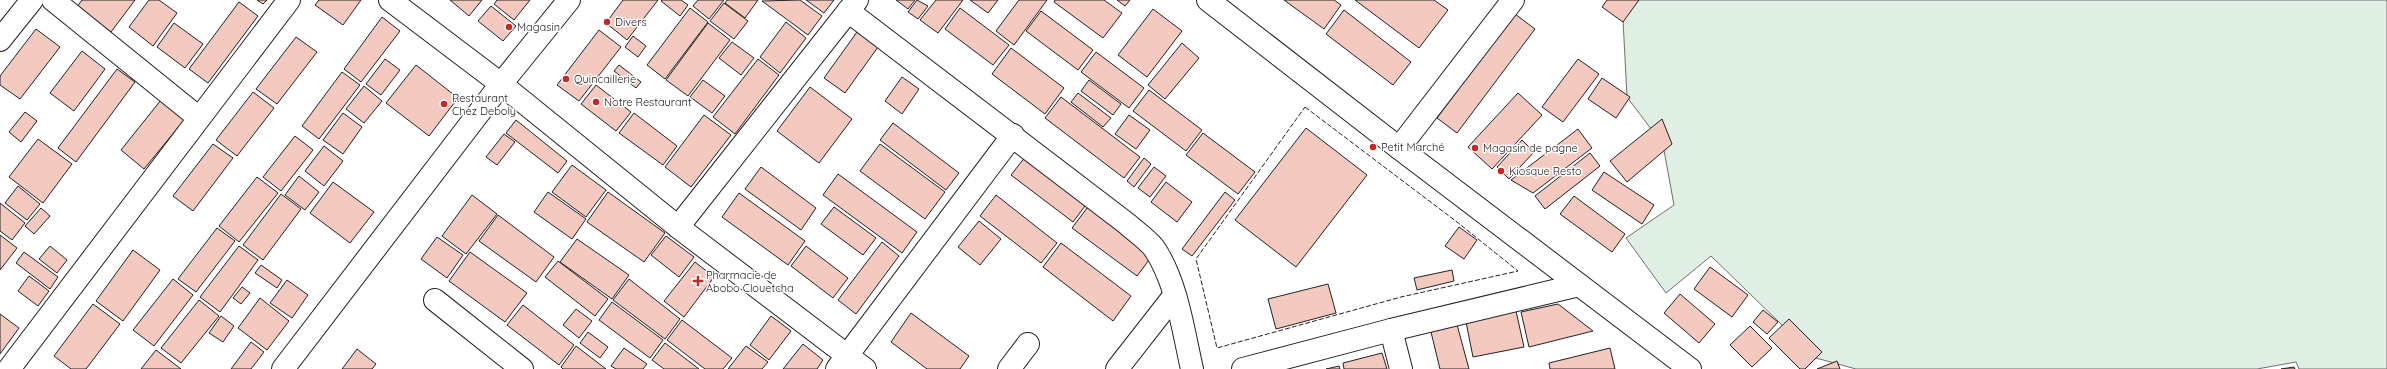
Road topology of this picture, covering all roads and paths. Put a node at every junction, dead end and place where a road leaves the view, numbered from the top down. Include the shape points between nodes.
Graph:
1 (32, 0) edge
2 (54, 0) edge
3 (289, 0) edge
4 (390, 0) edge
5 (569, 0) edge
6 (1513, 0) edge
7 (1215, 2) edge
8 (853, 6) edge
9 (0, 40) edge
10 (501, 84) junction
11 (199, 118) junction
12 (1013, 135) junction
13 (1399, 148) junction
14 (678, 226) junction
15 (1579, 285) junction
16 (1174, 296) junction
17 (435, 300) dead end
18 (1391, 330) junction
19 (1028, 344) dead end
20 (842, 362) edge
21 (9, 369) edge
22 (283, 369) edge
23 (522, 369) edge
24 (865, 369) edge
25 (1009, 369) edge
26 (1117, 369) edge
27 (1192, 369) edge
28 (1243, 369) edge
29 (1400, 369) edge
30 (1690, 369) edge

1 - 9 street
2 - 11 street
3 - 11 street
4 - 10 street
5 - 10 street
6 - 13 street
7 - 13 street
8 - 12 street
8 - 14 street
10 - 14 street
10 - 22 street
11 - 21 street
12 - 16 street via 1153,247 1165,269
12 - 20 street
13 - 15 street
14 - 20 street
15 - 18 street
15 - 30 street
16 - 26 street
16 - 27 street
17 - 23 street
18 - 28 street
18 - 29 street
19 - 25 street
20 - 24 street

